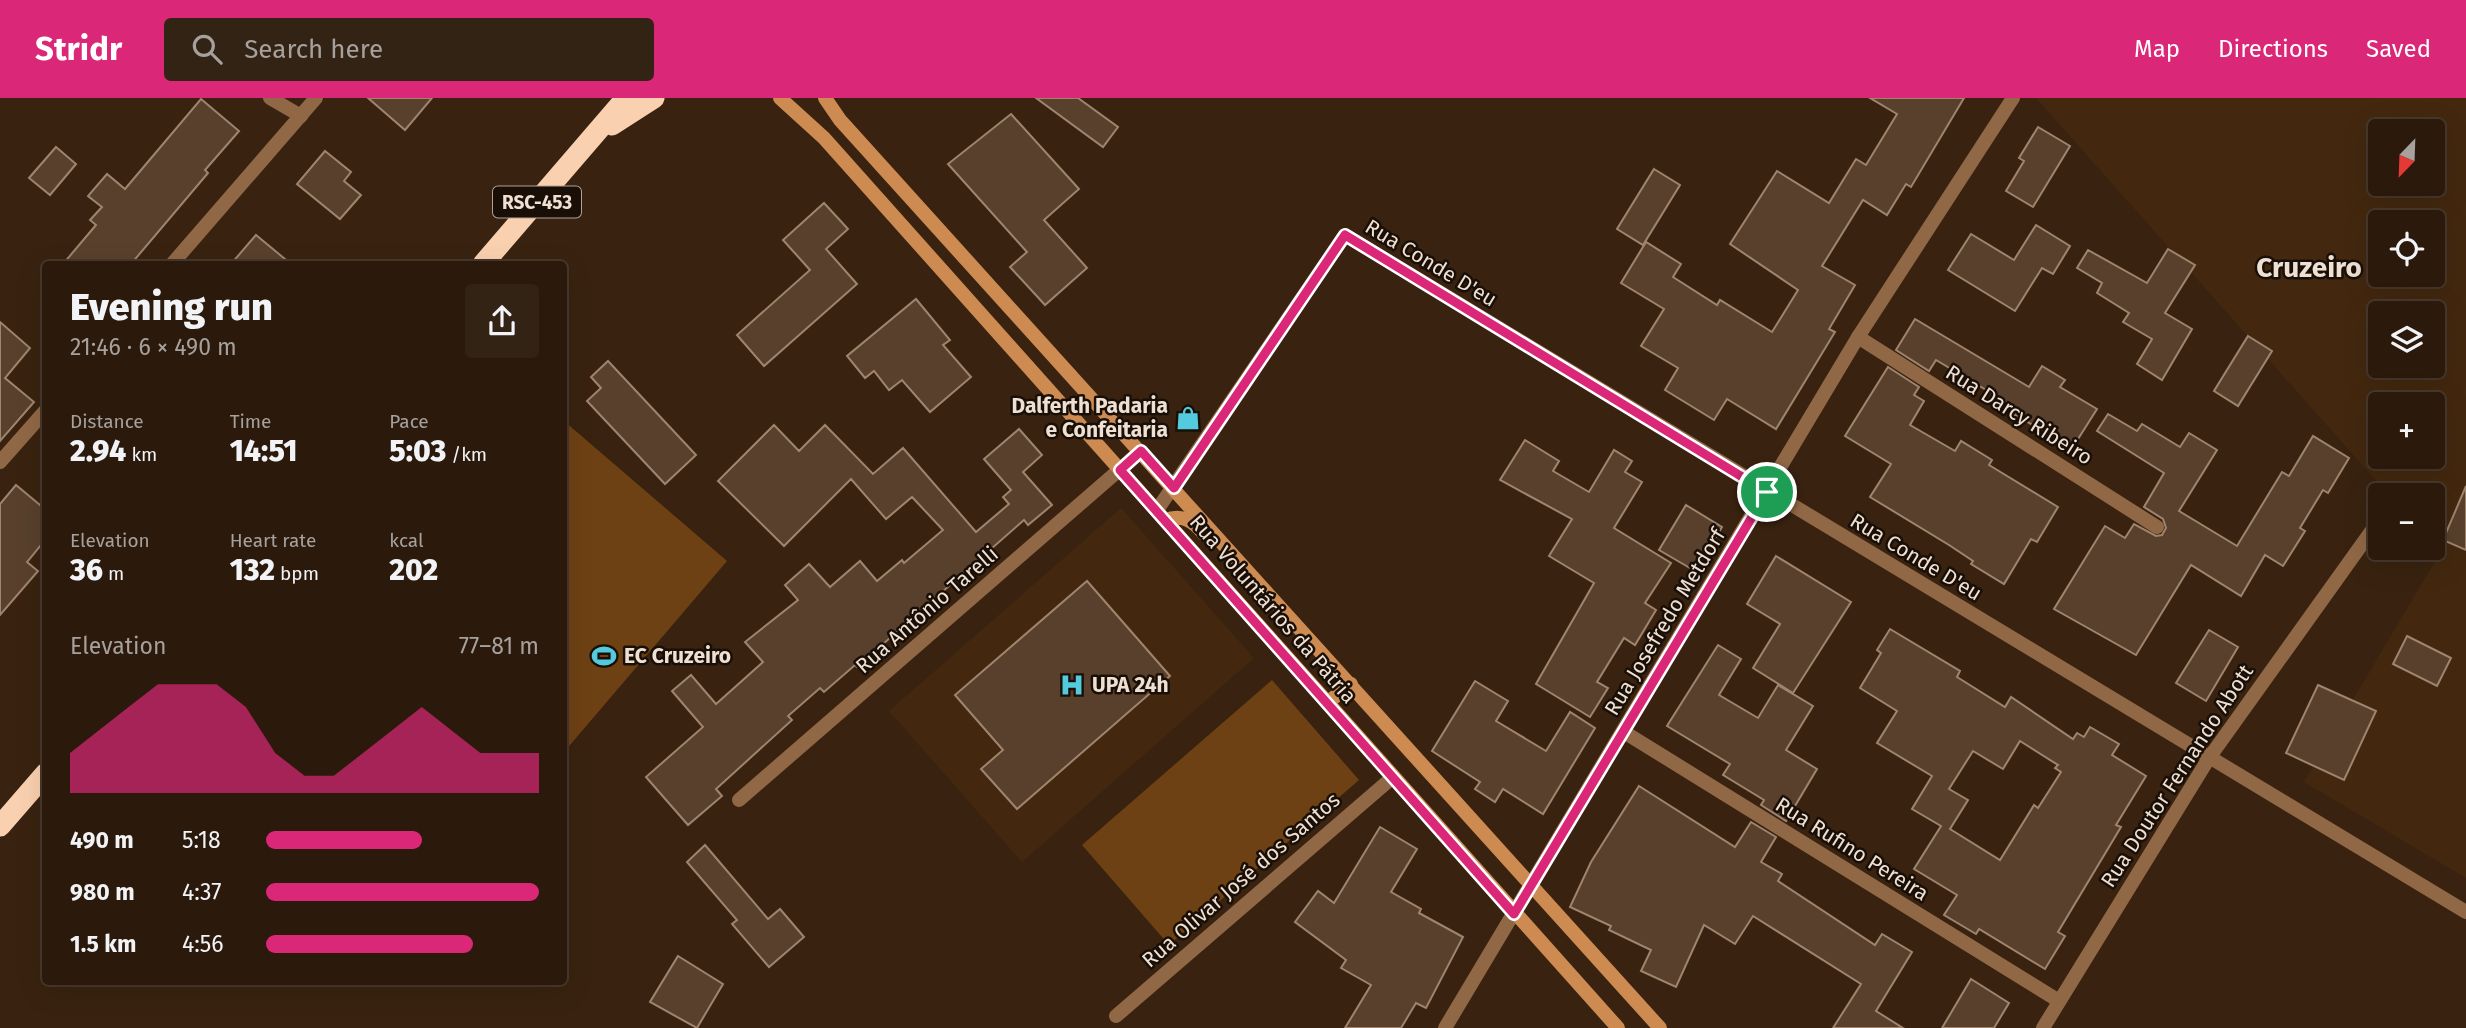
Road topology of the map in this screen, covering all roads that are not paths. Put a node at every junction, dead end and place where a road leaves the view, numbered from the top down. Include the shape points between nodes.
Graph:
1 (270, 98) edge
2 (316, 98) edge
3 (613, 98) edge
4 (626, 98) edge
5 (654, 98) edge
6 (780, 98) edge
7 (825, 98) edge
8 (2013, 98) edge
9 (300, 116) junction
10 (590, 139) junction
11 (175, 261) edge
12 (486, 261) edge
13 (1858, 337) junction
14 (42, 415) edge
15 (1141, 451) junction
16 (0, 462) edge
17 (1120, 470) junction
18 (1174, 488) junction
19 (1767, 492) junction
20 (1161, 515) junction
21 (2157, 527) dead end
22 (2368, 536) edge
23 (1249, 569) junction
24 (1351, 684) junction
25 (1327, 703) junction
26 (1624, 732) junction
27 (2210, 758) junction
28 (1393, 777) junction
29 (42, 778) edge
30 (739, 800) dead end
31 (0, 825) edge
32 (1531, 885) junction
33 (2466, 912) edge
34 (1514, 914) junction
35 (2059, 1001) junction
36 (1116, 1016) dead end
37 (1445, 1028) edge
38 (1618, 1028) edge
39 (1660, 1028) edge
40 (2043, 1028) edge

1 - 9 street
2 - 9 street
3 - 10 highway
4 - 10 highway, RSC-453
5 - 10 highway
6 - 17 main road, Rua Voluntários da Pátria via 824,138
7 - 15 main road, Rua Voluntários da Pátria
8 - 13 street, Rua Josefredo Metdorf
9 - 11 street
10 - 12 highway, RSC-453
13 - 19 street, Rua Josefredo Metdorf
13 - 21 street, Rua Darcy Ribeiro
14 - 16 street
15 - 17 street, Rua Antônio Tarelli
15 - 18 main road, Rua Voluntários da Pátria
17 - 20 main road, Rua Voluntários da Pátria
17 - 30 street, Rua Antônio Tarelli
18 - 19 street, Rua Conde D'eu via 1345,235
18 - 20 street
18 - 23 main road, Rua Voluntários da Pátria
19 - 26 street, Rua Josefredo Metdorf
19 - 27 street, Rua Conde D'eu
20 - 23 main road via 1195,523 1221,553
20 - 25 main road, Rua Voluntários da Pátria
22 - 27 street, Rua Doutor Fernando Abott
23 - 24 main road, Rua Voluntários da Pátria
24 - 25 main road
24 - 32 main road, Rua Voluntários da Pátria
25 - 28 main road, Rua Voluntários da Pátria
26 - 32 street, Rua Josefredo Metdorf
26 - 35 street, Rua Rufino Pereira
27 - 33 street, Rua Conde D'eu
27 - 35 street, Rua Doutor Fernando Abott
28 - 34 main road, Rua Voluntários da Pátria
28 - 36 street, Rua Olivar José dos Santos
29 - 31 highway
32 - 34 street, Rua Josefredo Metdorf
32 - 39 main road, Rua Voluntários da Pátria
34 - 37 street, Rua Josefredo Metdorf
34 - 38 main road, Rua Voluntários da Pátria
35 - 40 street, Rua Doutor Fernando Abott

